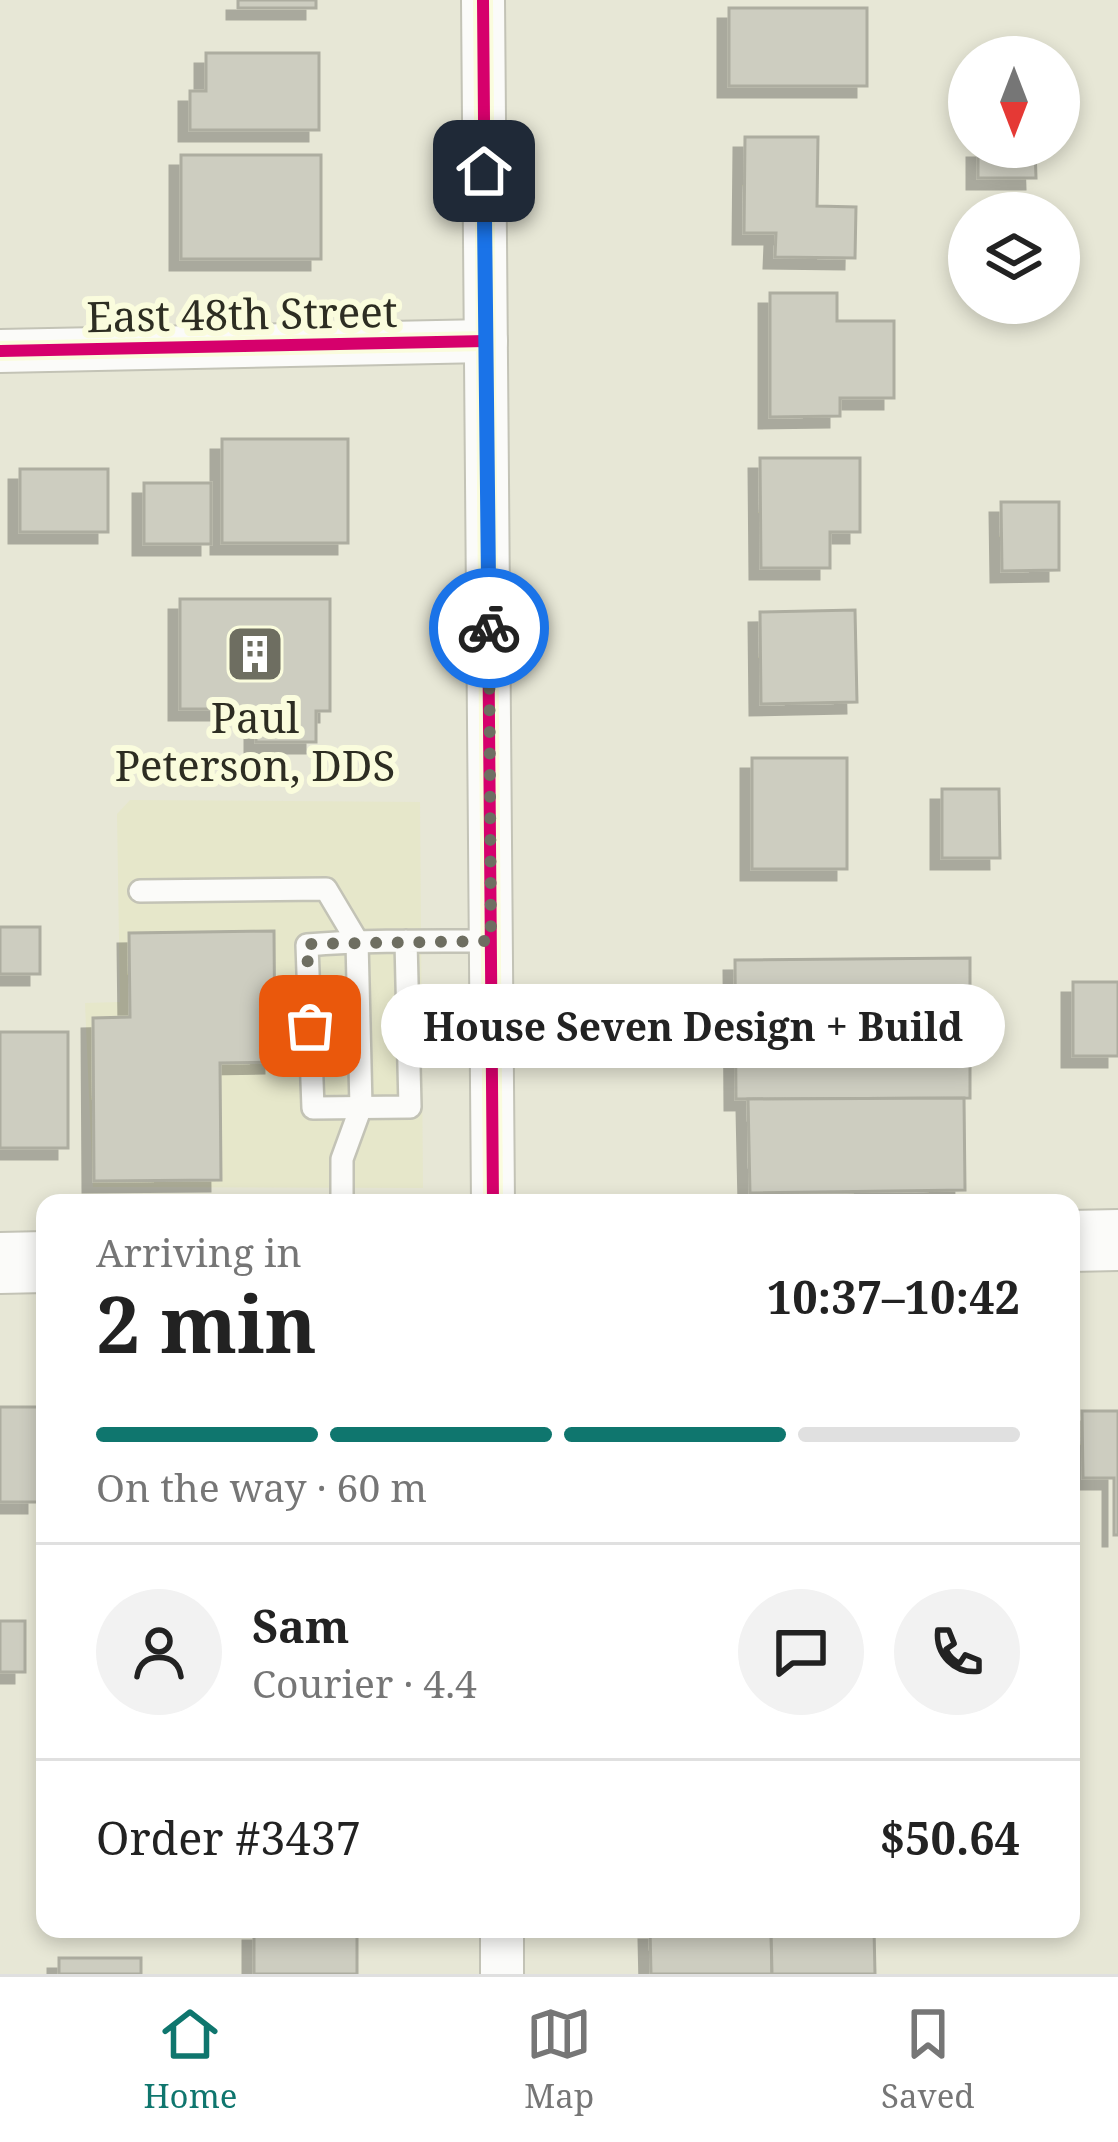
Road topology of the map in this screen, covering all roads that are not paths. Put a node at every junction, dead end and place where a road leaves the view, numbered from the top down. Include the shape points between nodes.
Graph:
1 (483, 0) edge
2 (486, 341) junction
3 (0, 351) edge
4 (140, 891) dead end
5 (357, 941) junction
6 (406, 941) junction
7 (491, 941) junction
8 (361, 1107) junction
9 (342, 1194) edge
10 (494, 1194) edge
11 (1118, 1240) edge
12 (1080, 1241) edge
13 (36, 1262) edge
14 (0, 1263) edge
15 (502, 1938) edge
16 (502, 1974) edge

1 - 2 street
2 - 3 street, East 48th Street
2 - 7 street
4 - 5 lane via 326,889
5 - 6 lane
5 - 8 lane
5 - 8 lane via 307,944 313,1108
6 - 7 lane
6 - 8 lane via 410,1107
7 - 10 street
8 - 9 lane via 342,1159
11 - 12 street
13 - 14 street
15 - 16 street

